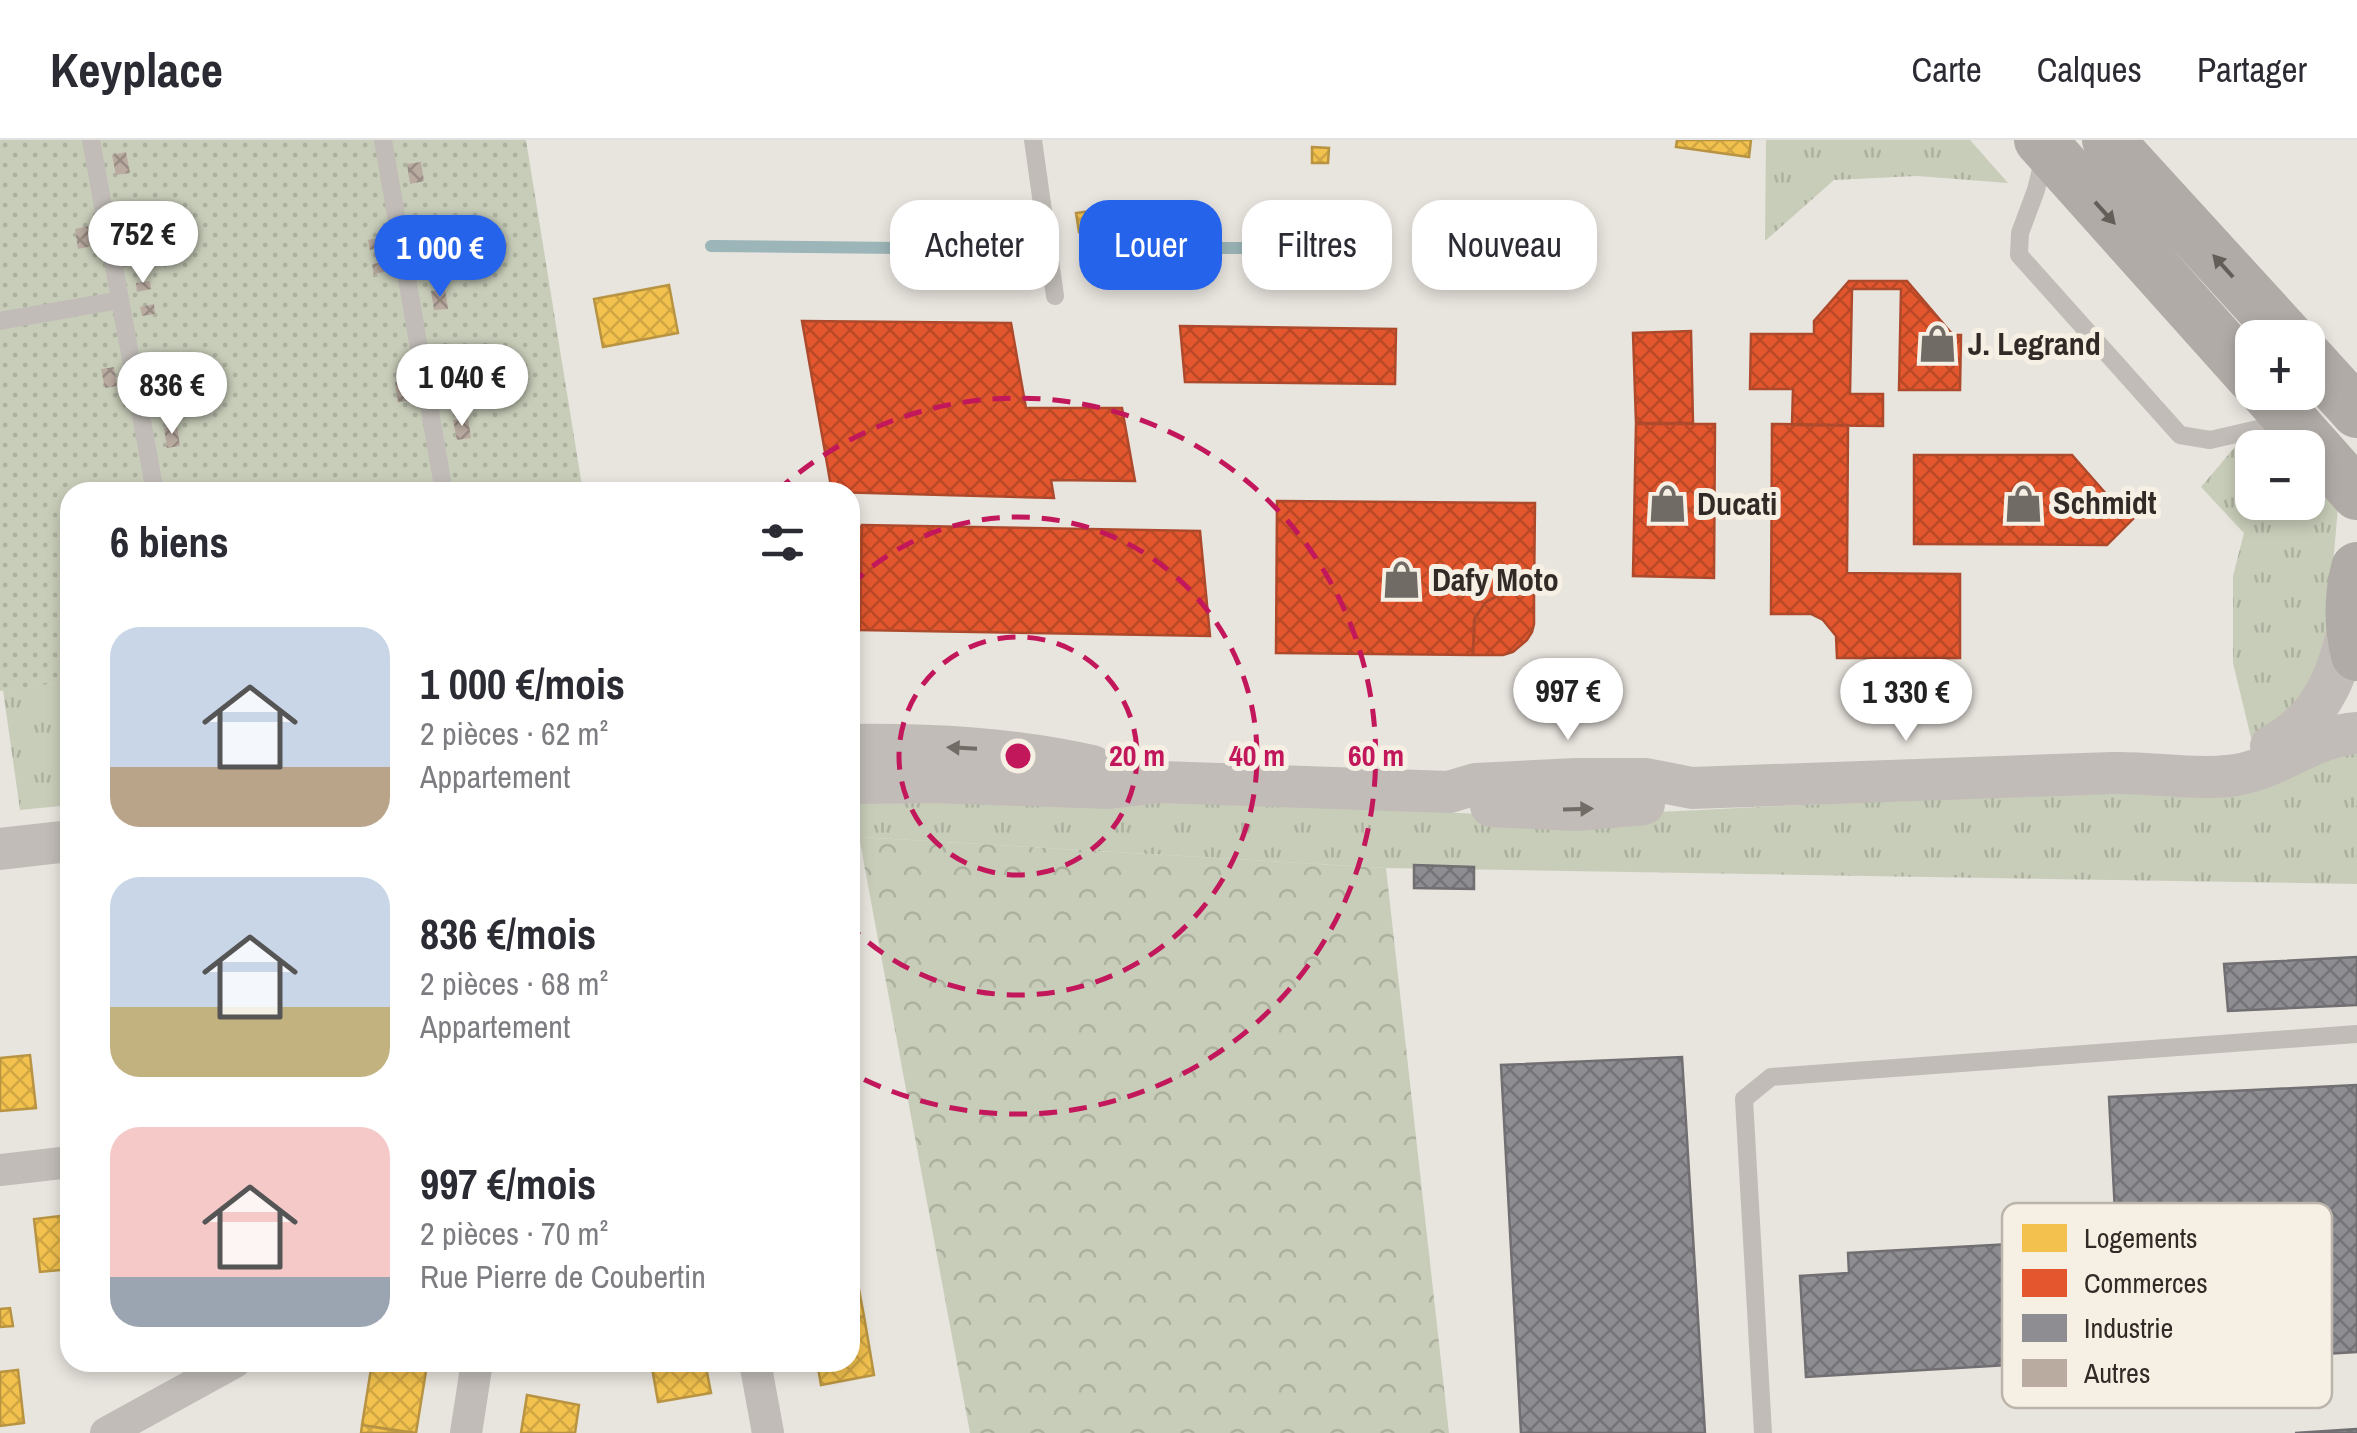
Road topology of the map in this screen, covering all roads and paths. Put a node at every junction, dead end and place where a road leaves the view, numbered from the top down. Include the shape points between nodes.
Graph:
1 (91, 140) edge
2 (383, 140) edge
3 (1033, 140) edge
4 (2108, 140) edge
5 (2043, 144) edge
6 (1055, 296) dead end
7 (120, 300) junction
8 (2273, 320) edge
9 (0, 321) edge
10 (2235, 358) edge
11 (2325, 377) edge
12 (2273, 410) edge
13 (2282, 410) edge
14 (2357, 412) edge
15 (153, 482) edge
16 (442, 482) edge
17 (2357, 494) edge
18 (2355, 611) edge
19 (2357, 733) edge
20 (860, 745) edge
21 (2124, 773) junction
22 (860, 782) edge
23 (1161, 782) junction
24 (60, 842) edge
25 (0, 849) edge
26 (60, 870) edge
27 (0, 873) edge
28 (2357, 1034) edge
29 (60, 1163) edge
30 (0, 1170) edge
31 (217, 1372) edge
32 (475, 1372) edge
33 (757, 1372) edge
34 (106, 1433) edge
35 (466, 1433) edge
36 (768, 1433) edge
37 (1763, 1433) edge

1 - 7 lane
2 - 16 lane
3 - 6 lane
8 -> 4 main road
5 -> 10 main road
5 - 12 lane via 2019,255 2180,435 2210,440
7 - 9 lane
7 - 15 lane
11 - 14 main road
13 - 17 main road
18 - 21 street via 2329,688 2280,741 2244,756
19 - 21 street via 2326,738 2249,774
23 -> 20 street via 993,749
21 - 23 street via 1692,788 1646,779 1576,779 1476,784 1449,792
22 - 23 street via 1108,788
24 - 25 street
26 - 27 street
28 - 37 lane via 1771,1076 1744,1099
29 - 30 street
31 - 34 street
32 - 35 street
33 - 36 street

